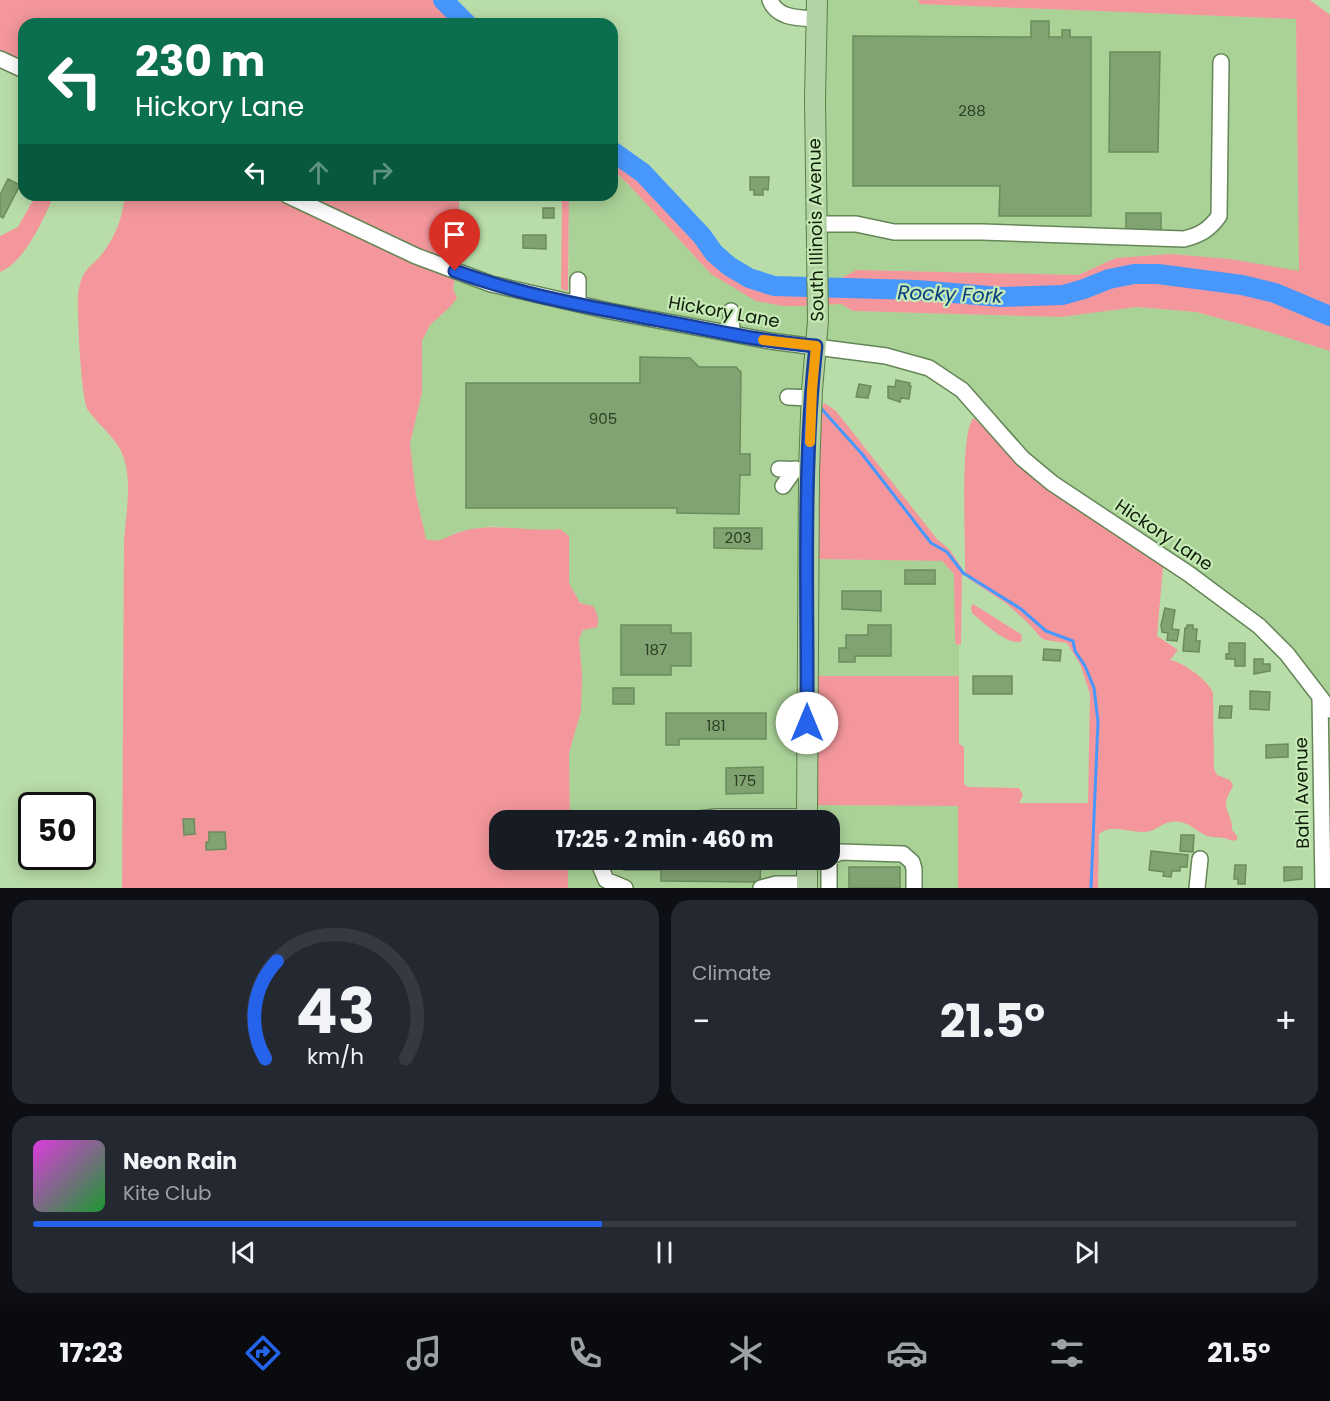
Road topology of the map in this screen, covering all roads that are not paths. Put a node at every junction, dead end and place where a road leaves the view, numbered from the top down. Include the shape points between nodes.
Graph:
1 (770, 0) edge
2 (817, 9) edge
3 (0, 59) edge
4 (1221, 62) dead end
5 (18, 67) edge
6 (300, 201) edge
7 (817, 224) junction
8 (578, 280) dead end
9 (578, 304) junction
10 (731, 310) dead end
11 (732, 334) junction
12 (816, 346) junction
13 (788, 397) dead end
14 (812, 398) junction
15 (794, 470) junction
16 (783, 486) dead end
17 (1320, 697) junction
18 (1330, 710) edge
19 (807, 810) edge
20 (840, 852) edge
21 (1200, 859) dead end
22 (602, 870) edge
23 (807, 870) edge
24 (830, 870) edge
25 (807, 886) edge
26 (625, 888) edge
27 (761, 888) edge
28 (829, 888) edge
29 (914, 888) edge
30 (1197, 888) edge
31 (1323, 888) edge

1 - 2 street via 786,15
2 - 7 main road, South Illinois Avenue
3 - 5 street
4 - 7 street via 1219,216 1211,228 1198,236 1184,239 894,232 856,224
6 - 9 street, Hickory Lane via 434,263 491,284
7 - 12 main road, South Illinois Avenue
8 - 9 street
9 - 11 street, Hickory Lane
10 - 11 street
11 - 12 street, Hickory Lane
12 - 14 main road, South Illinois Avenue
12 - 17 street, Hickory Lane via 904,359 951,381 1022,458 1052,483 1259,626
13 - 14 street
14 - 15 main road, South Illinois Avenue
15 - 16 street
15 - 19 main road, South Illinois Avenue
17 - 18 street, Hickory Lane
17 - 31 street, Bahl Avenue
20 - 29 street via 903,854 914,868
21 - 30 street
22 - 26 street via 606,880
23 - 25 main road
24 - 28 street
25 - 27 street via 776,884

